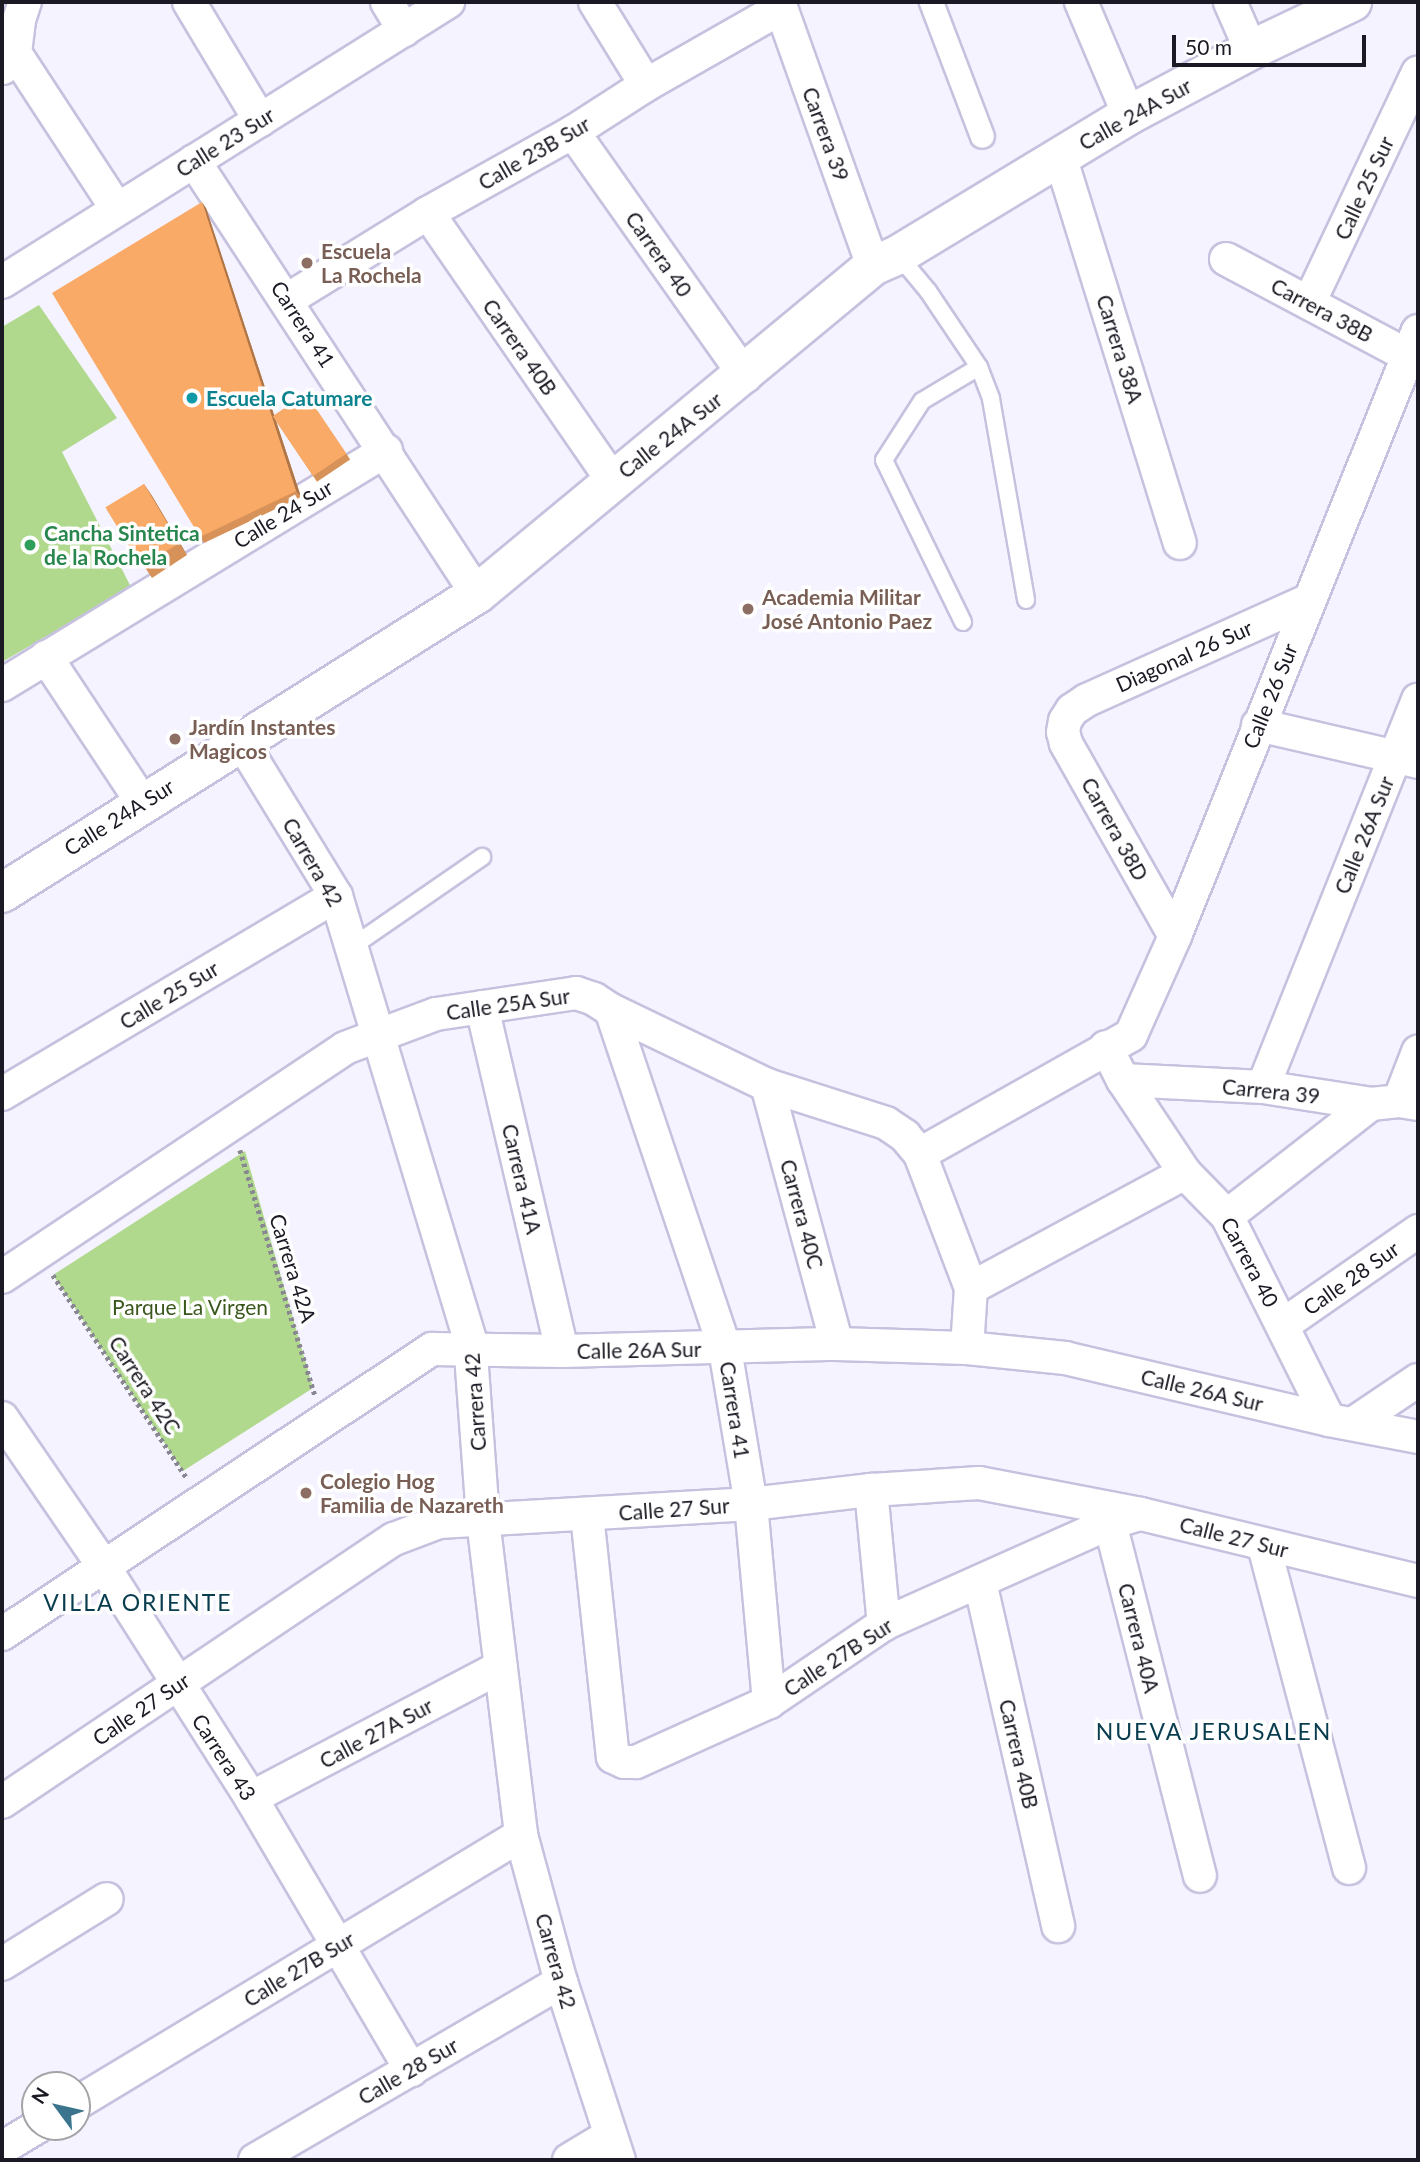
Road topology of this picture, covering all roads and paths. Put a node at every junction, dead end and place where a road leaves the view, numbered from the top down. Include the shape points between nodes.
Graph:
1 (189, 2) edge
2 (387, 2) edge
3 (448, 2) edge
4 (595, 2) edge
5 (931, 2) edge
6 (1081, 2) edge
7 (1230, 2) edge
8 (1352, 2) edge
9 (780, 5) edge
10 (16, 8) edge
11 (404, 30) junction
12 (1251, 50) junction
13 (8, 61) edge
14 (1418, 72) edge
15 (646, 85) junction
16 (1129, 116) junction
17 (260, 120) junction
18 (573, 132) junction
19 (982, 136) dead end
20 (1060, 156) junction
21 (194, 161) junction
22 (117, 209) junction
23 (428, 213) junction
24 (1226, 259) dead end
25 (886, 261) junction
26 (2, 282) edge
27 (288, 300) junction
28 (1309, 303) junction
29 (1414, 349) edge
30 (979, 367) junction
31 (745, 376) junction
32 (386, 452) junction
33 (612, 480) junction
34 (1180, 543) dead end
35 (477, 594) junction
36 (1026, 600) dead end
37 (1310, 600) junction
38 (963, 622) dead end
39 (46, 657) junction
40 (2, 685) edge
41 (1418, 700) edge
42 (1065, 721) joint
43 (1258, 725) junction
44 (241, 741) junction
45 (1407, 758) edge
46 (142, 802) junction
47 (482, 857) dead end
48 (2, 893) edge
49 (336, 896) junction
50 (1175, 936) junction
51 (353, 946) junction
52 (482, 1007) junction
53 (611, 1010) junction
54 (379, 1035) junction
55 (1106, 1047) junction
56 (1418, 1052) edge
57 (1123, 1080) junction
58 (767, 1085) junction
59 (1263, 1087) junction
60 (2, 1094) edge
61 (1396, 1103) edge
62 (233, 1125) junction
63 (920, 1154) junction
64 (1185, 1173) junction
65 (1227, 1216) junction
66 (1418, 1231) edge
67 (37, 1251) junction
68 (2, 1277) edge
69 (971, 1288) junction
70 (1283, 1325) junction
71 (837, 1344) junction
72 (967, 1348) junction
73 (725, 1349) junction
74 (471, 1350) junction
75 (562, 1352) junction
76 (1418, 1380) edge
77 (2, 1418) edge
78 (323, 1421) junction
79 (1342, 1421) junction
80 (1418, 1437) edge
81 (10, 1450) edge
82 (871, 1490) junction
83 (203, 1502) junction
84 (751, 1504) junction
85 (1141, 1514) junction
86 (587, 1515) junction
87 (483, 1520) junction
88 (1110, 1523) junction
89 (1264, 1546) junction
90 (104, 1567) junction
91 (1418, 1581) edge
92 (981, 1582) junction
93 (884, 1624) junction
94 (2, 1634) edge
95 (500, 1667) junction
96 (178, 1685) junction
97 (769, 1702) junction
98 (251, 1798) junction
99 (2, 1802) edge
100 (520, 1835) junction
101 (1349, 1868) dead end
102 (1199, 1876) dead end
103 (107, 1899) dead end
104 (1058, 1926) dead end
105 (338, 1946) junction
106 (2, 1964) edge
107 (561, 1982) junction
108 (411, 2070) junction
109 (91, 2095) edge
110 (21, 2137) edge
111 (2, 2148) edge
112 (614, 2148) edge
113 (255, 2160) edge
114 (569, 2160) edge

1 - 17 street
2 - 11 street
3 - 11 street, Calle 23 Sur
4 - 15 street
5 - 19 street
6 - 16 street
7 - 12 street
8 - 12 street, Calle 24A Sur
9 - 15 street, Calle 23B Sur
9 - 25 street, Carrera 39
10 - 13 street
11 - 17 street, Calle 23 Sur
12 - 16 street, Calle 24A Sur
13 - 22 street
14 - 28 street, Calle 25 Sur
15 - 18 street, Calle 23B Sur
16 - 20 street, Calle 24A Sur
17 - 21 street, Calle 23 Sur
18 - 23 street, Calle 23B Sur
18 - 31 street, Carrera 40
20 - 25 street, Calle 24A Sur
20 - 34 street, Carrera 38A
21 - 22 street, Calle 23 Sur
21 - 27 street, Carrera 41
22 - 26 street, Calle 23 Sur
23 - 27 street, Calle 23B Sur
23 - 33 street, Carrera 40B
24 - 28 street, Carrera 38B
25 - 30 lane via 928,291
25 - 31 street, Calle 24A Sur
27 - 32 street, Carrera 41
28 - 29 street, Carrera 38B
29 - 37 street, Calle 26 Sur
30 - 36 lane via 991,399
30 - 38 lane via 922,401 884,460
31 - 33 street, Calle 24A Sur
32 - 35 street, Carrera 41
32 - 39 street, Calle 24 Sur
33 - 35 street, Calle 24A Sur
35 - 44 street, Calle 24A Sur
37 - 42 street, Diagonal 26 Sur via 1087,700
37 - 43 street, Calle 26 Sur
39 - 40 street, Calle 24 Sur
39 - 46 street
41 - 45 street, Calle 26A Sur
42 - 50 street, Carrera 38D via 1066,743
43 - 45 street
43 - 50 street, Calle 26 Sur
44 - 46 street, Calle 24A Sur
44 - 49 street, Carrera 42
45 - 59 street, Calle 26A Sur
46 - 48 street, Calle 24A Sur
47 - 51 lane
49 - 51 street, Carrera 42
49 - 60 street, Calle 25 Sur
50 - 55 street, Calle 26 Sur via 1131,1035
51 - 54 street, Carrera 42
52 - 53 street, Calle 25A Sur via 576,993
52 - 54 street, Calle 25A Sur via 436,1014
52 - 75 street, Carrera 41A
53 - 58 street, Calle 25A Sur
53 - 73 street, Carrera 41
54 - 62 street, Calle 25A Sur via 345,1048
54 - 74 street, Carrera 42
55 - 57 street, Carrera 40
55 - 63 street
56 - 61 street
57 - 59 street, Carrera 39
57 - 64 street, Carrera 40
58 - 63 street, Calle 25A Sur via 886,1123
58 - 71 street, Carrera 40C
59 - 61 street, Carrera 39
61 - 65 street
62 - 67 street, Calle 25A Sur
62 - 78 path, Carrera 42A
63 - 69 street
64 - 65 street, Carrera 40
64 - 69 street
65 - 70 street, Carrera 40
66 - 70 street, Calle 28 Sur
67 - 68 street, Calle 25A Sur
67 - 83 path, Carrera 42C
69 - 72 street
70 - 79 street, Carrera 40
71 - 72 street, Calle 26A Sur
71 - 73 street, Calle 26A Sur
72 - 79 street, Calle 26A Sur via 1065,1358
73 - 75 street, Calle 26A Sur
73 - 84 street, Carrera 41
74 - 75 street, Calle 26A Sur
74 - 78 street, Calle 26A Sur via 432,1349
74 - 87 street, Carrera 42
76 - 79 street
77 - 81 street, Carrera 43
78 - 83 street, Calle 26A Sur
79 - 80 street, Calle 26A Sur
81 - 90 street, Carrera 43
82 - 84 street, Calle 27 Sur
82 - 85 street, Calle 27 Sur via 979,1483
82 - 93 street
83 - 90 street, Calle 26A Sur
84 - 86 street, Calle 27 Sur
84 - 97 street, Carrera 41
85 - 88 street, Calle 27B Sur
85 - 89 street, Calle 27 Sur
86 - 87 street, Calle 27 Sur
86 - 97 street, Calle 27B Sur via 613,1757 636,1762
87 - 95 street, Carrera 42
87 - 96 street, Calle 27 Sur via 439,1522 394,1539
88 - 92 street, Calle 27B Sur
88 - 102 street, Carrera 40A
89 - 91 street, Calle 27 Sur
89 - 101 street
90 - 94 street, Calle 26A Sur
90 - 96 street, Carrera 43
92 - 93 street, Calle 27B Sur
92 - 104 street, Carrera 40B
93 - 97 street, Calle 27B Sur
95 - 98 street, Calle 27A Sur
95 - 100 street, Carrera 42
96 - 98 street, Carrera 43
96 - 99 street, Calle 27 Sur
98 - 105 street, Carrera 43
100 - 105 street, Calle 27B Sur
100 - 107 street, Carrera 42
103 - 106 street
105 - 108 street, Carrera 43
105 - 109 street, Calle 27B Sur
107 - 108 street, Calle 28 Sur
107 - 112 street, Carrera 42
108 - 113 street, Calle 28 Sur
110 - 111 street
112 - 114 street

